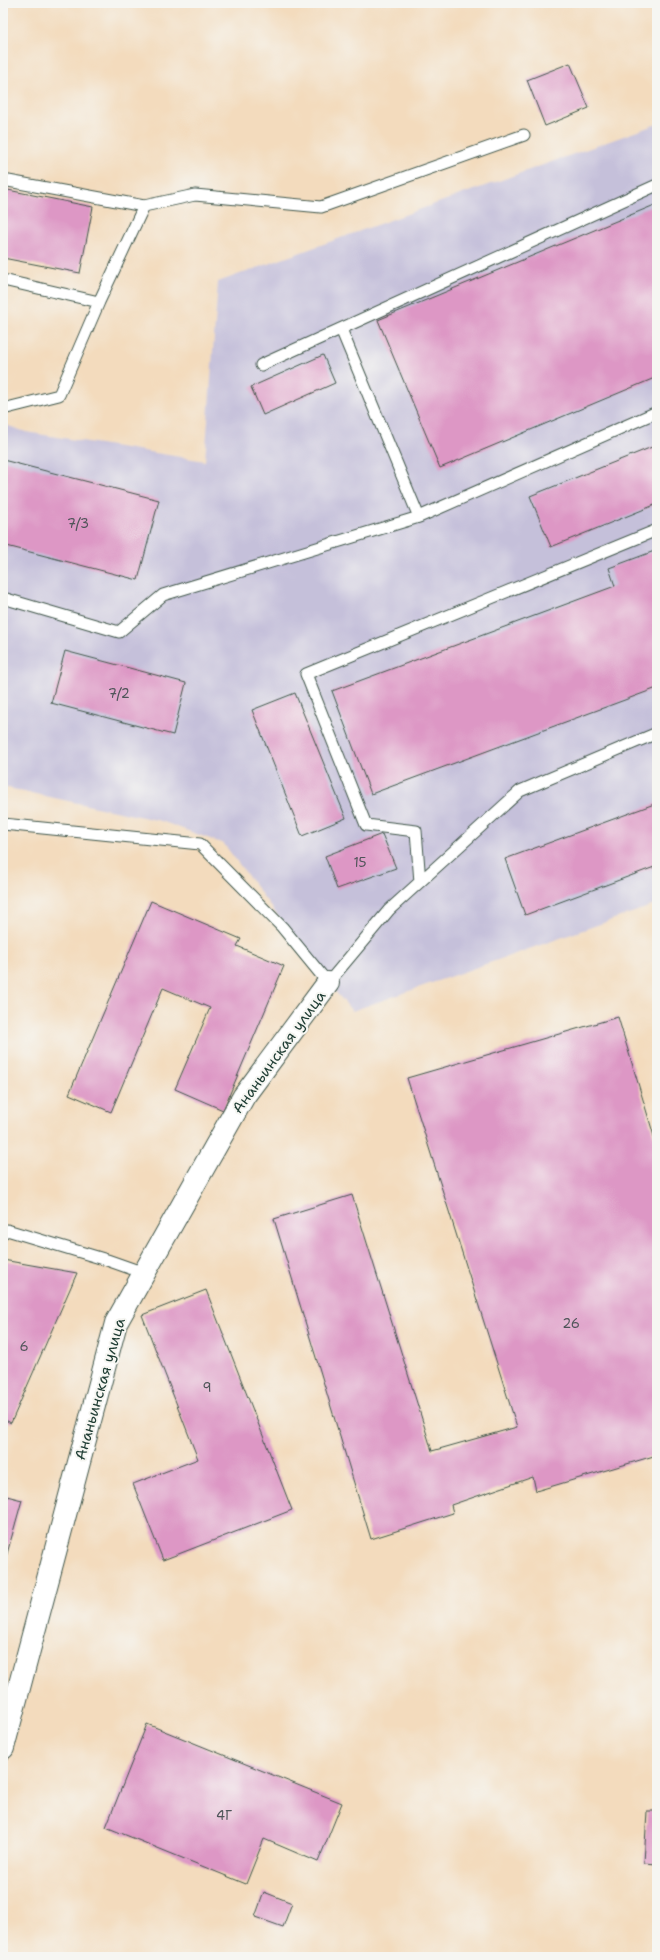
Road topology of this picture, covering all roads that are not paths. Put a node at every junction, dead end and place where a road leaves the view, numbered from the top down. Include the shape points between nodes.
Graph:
1 (524, 136) dead end
2 (3, 180) edge
3 (657, 185) edge
4 (144, 206) junction
5 (3, 280) edge
6 (99, 302) junction
7 (341, 329) junction
8 (261, 365) dead end
9 (3, 410) edge
10 (657, 412) edge
11 (418, 517) junction
12 (657, 530) edge
13 (3, 598) edge
14 (657, 733) edge
15 (3, 824) edge
16 (420, 882) junction
17 (328, 983) junction
18 (3, 1233) edge
19 (144, 1273) junction
20 (3, 1748) edge

1 - 4 lane via 321,207 195,195
2 - 4 lane
3 - 7 lane
4 - 6 lane
5 - 6 lane
6 - 9 lane via 58,395
7 - 8 lane
7 - 11 lane
10 - 11 lane
11 - 13 lane via 163,595 118,632
12 - 16 lane via 306,674 366,825 416,831
14 - 16 lane via 520,791
15 - 17 lane via 200,844 282,927
16 - 17 lane via 389,910
17 - 19 street, Ананьинская улица via 244,1096
18 - 19 lane via 7,1230
19 - 20 street, Ананьинская улица via 116,1323

